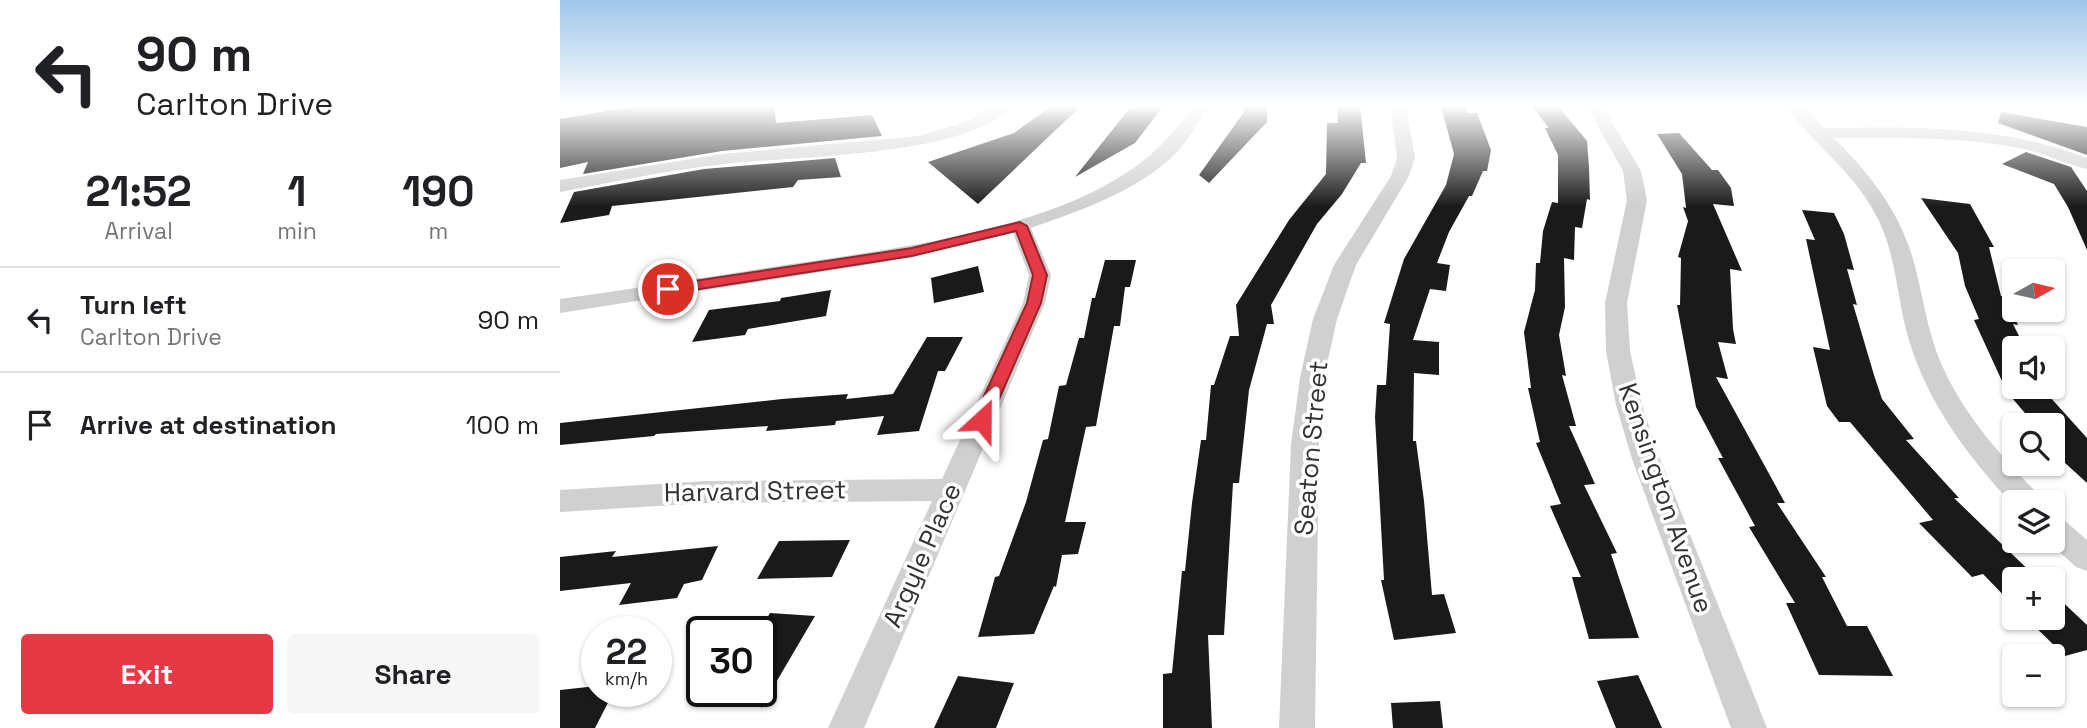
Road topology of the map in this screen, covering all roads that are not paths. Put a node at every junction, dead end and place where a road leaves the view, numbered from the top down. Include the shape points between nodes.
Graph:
1 (927, 139) edge
2 (1180, 139) edge
3 (1403, 139) edge
4 (1613, 139) edge
5 (1826, 139) edge
6 (1992, 139) edge
7 (2087, 164) edge
8 (560, 186) edge
9 (1020, 226) junction
10 (560, 306) edge
11 (950, 490) junction
12 (2016, 490) edge
13 (560, 501) edge
14 (2065, 539) edge
15 (2087, 558) edge
16 (846, 728) edge
17 (1297, 728) edge
18 (1749, 728) edge

1 - 8 street via 722,159
2 - 9 street via 1121,183
3 - 17 street, Seaton Street via 1406,158 1400,176 1345,265 1325,319 1312,378
4 - 18 street, Kensington Avenue via 1632,172 1637,200 1616,303 1618,351 1629,405
5 - 12 street via 1860,176 1887,217 1901,248 1931,369 1965,430
6 - 7 street via 2035,146
9 - 10 street via 912,252
9 - 11 street, Argyle Place via 1040,275 1034,303
11 - 13 street, Harvard Street via 722,489
11 - 16 street, Argyle Place
14 - 15 street

